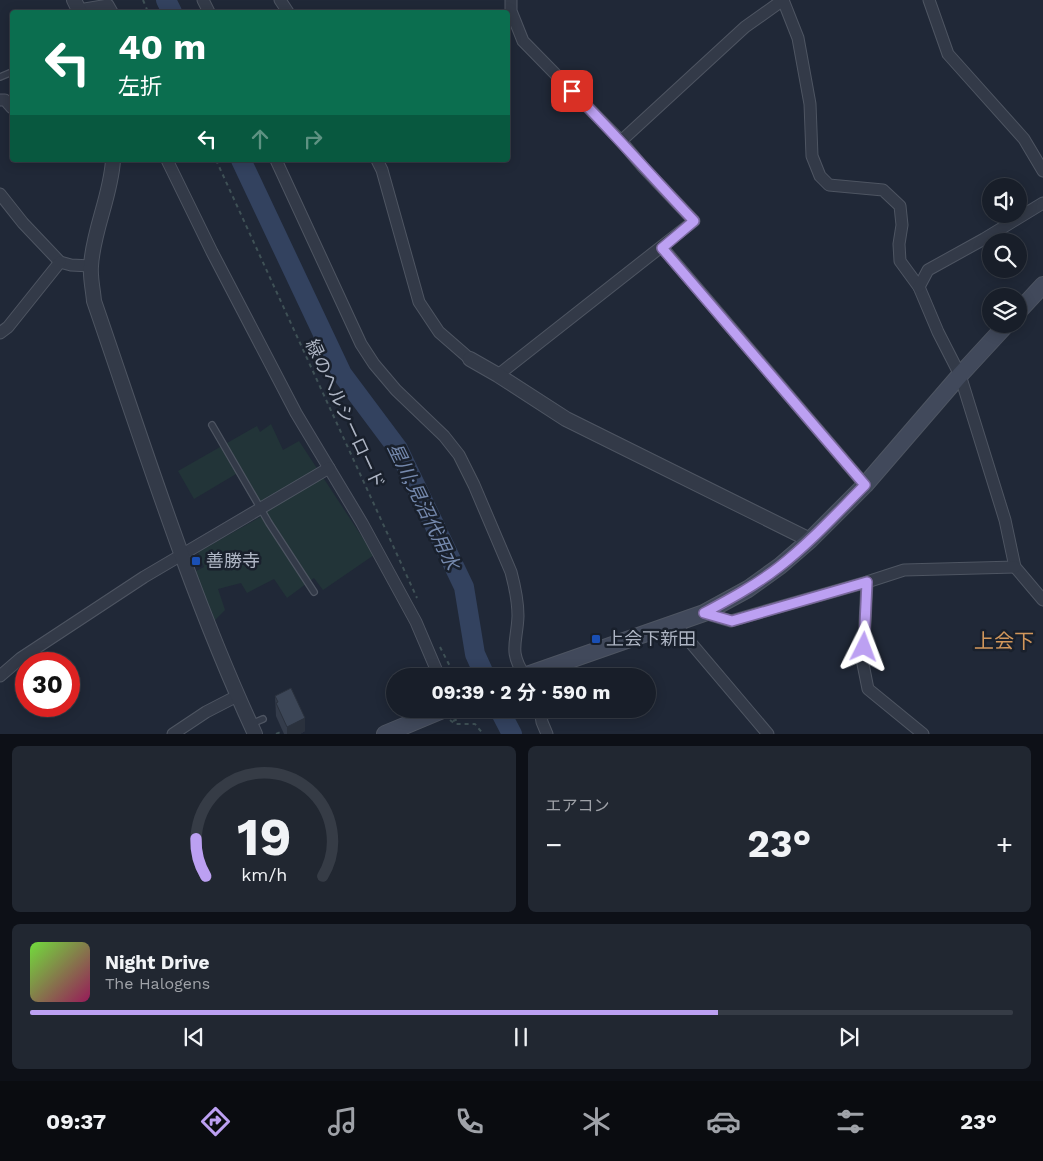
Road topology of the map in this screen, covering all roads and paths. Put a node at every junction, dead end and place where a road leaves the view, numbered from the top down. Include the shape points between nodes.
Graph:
1 (511, 0) edge
2 (929, 0) edge
3 (78, 7) edge
4 (111, 10) edge
5 (0, 100) edge
6 (10, 106) edge
7 (621, 141) junction
8 (113, 162) edge
9 (168, 162) edge
10 (217, 162) edge
11 (277, 162) edge
12 (378, 162) edge
13 (1043, 171) edge
14 (0, 194) edge
15 (1043, 203) edge
16 (662, 248) junction
17 (60, 262) junction
18 (91, 266) junction
19 (1043, 285) edge
20 (919, 287) junction
21 (1027, 302) edge
22 (0, 333) edge
23 (999, 333) edge
24 (470, 359) joint
25 (498, 374) junction
26 (960, 375) junction
27 (212, 425) dead end
28 (329, 468) junction
29 (865, 485) junction
30 (261, 509) junction
31 (810, 540) junction
32 (182, 556) junction
33 (1015, 567) junction
34 (867, 582) junction
35 (314, 592) dead end
36 (1043, 600) edge
37 (420, 605) dead end
38 (704, 613) junction
39 (674, 623) junction
40 (437, 641) dead end
41 (436, 668) edge
42 (451, 668) edge
43 (519, 668) edge
44 (560, 668) edge
45 (0, 676) edge
46 (237, 696) junction
47 (446, 718) edge
48 (451, 718) edge
49 (541, 718) edge
50 (256, 726) edge
51 (283, 730) edge
52 (396, 732) edge
53 (173, 734) edge
54 (276, 734) edge
55 (483, 734) edge
56 (547, 734) edge
57 (768, 734) edge
58 (923, 734) edge

1 - 7 street via 511,11 523,40
2 - 13 street via 948,54 1024,139
3 - 4 street via 108,4
5 - 6 street
7 - 16 street via 694,221
7 - 20 street via 745,28 783,0 798,38 810,104 812,156 820,176 830,185 883,190 900,206 900,261
8 - 18 street
9 - 28 street via 296,412
10 - 37 path, 緑のヘルシーロード
11 - 43 street via 361,344 396,390 444,436 466,466 515,586 518,616 514,655
12 - 24 street via 419,302 439,332
14 - 17 street
15 - 20 street via 928,270
16 - 25 street
16 - 29 street
17 - 18 street
17 - 22 street
18 - 32 street via 94,300
19 - 21 main road
20 - 26 street
23 - 26 main road
24 - 25 street
25 - 31 street via 566,419
26 - 29 main road
26 - 33 street via 1005,520
27 - 30 lane
28 - 30 street
28 - 41 street via 416,622
29 - 31 main road
30 - 32 street
30 - 35 lane
31 - 38 main road via 748,589
32 - 45 street via 74,622
32 - 46 street
33 - 34 street via 904,570
33 - 36 street
34 - 38 street via 732,621
34 - 58 street via 863,664 868,689
38 - 39 main road
39 - 44 main road
39 - 57 street
40 - 42 path
46 - 50 street
46 - 53 street
47 - 52 main road
48 - 55 path via 455,724 475,724
49 - 56 street
51 - 54 path

